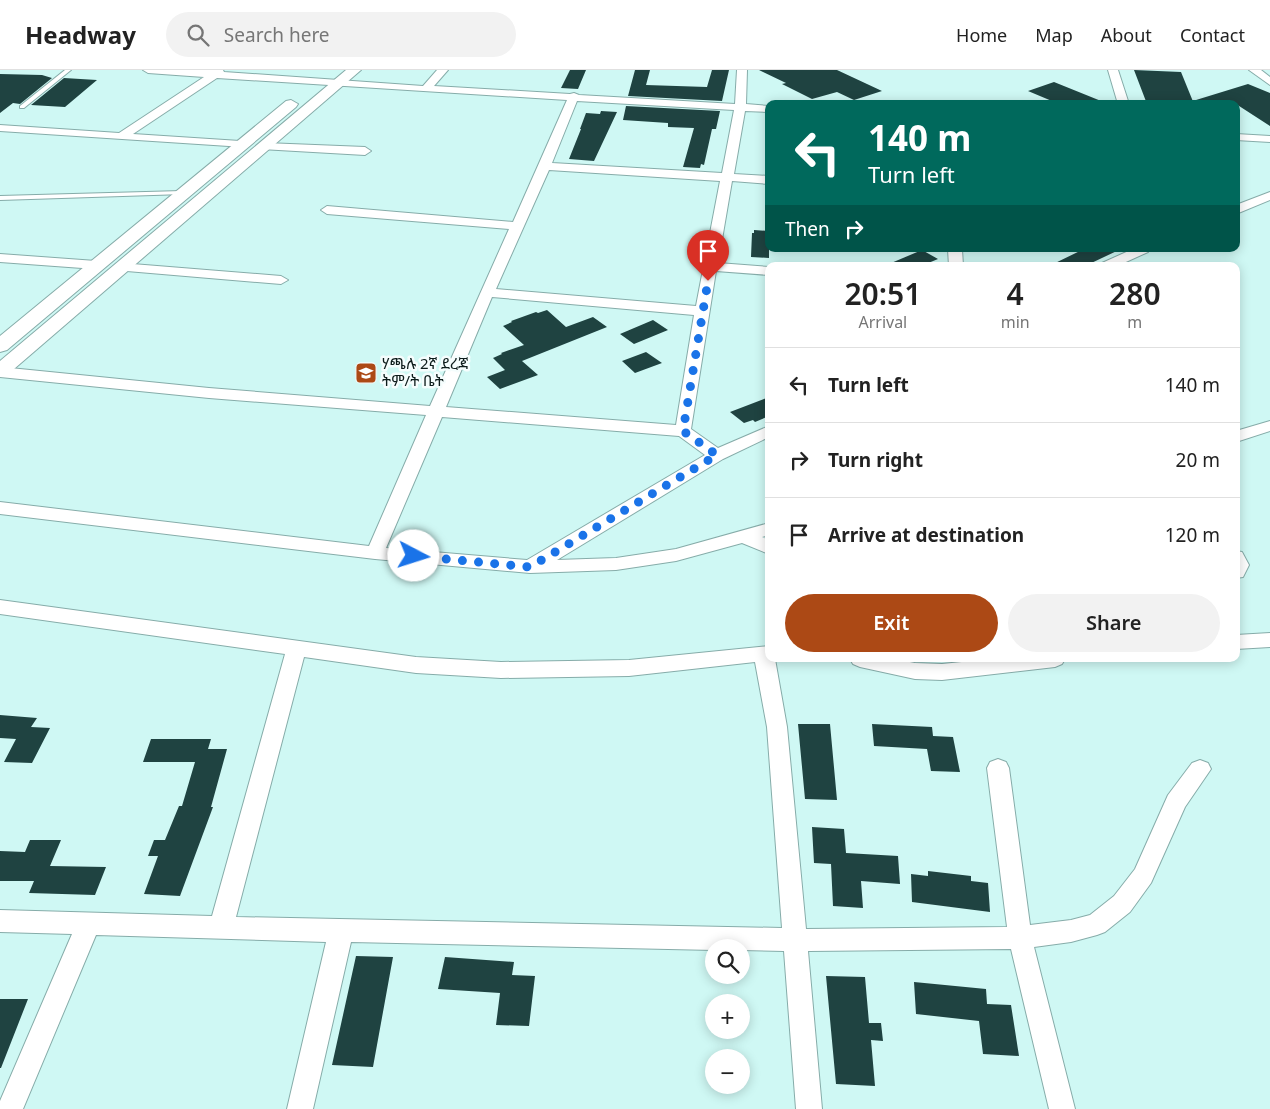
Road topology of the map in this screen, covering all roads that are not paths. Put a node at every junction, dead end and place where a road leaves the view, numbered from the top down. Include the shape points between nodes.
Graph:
1 (68, 70) edge
2 (148, 70) edge
3 (354, 70) edge
4 (442, 70) edge
5 (742, 70) edge
6 (1113, 70) edge
7 (1254, 70) edge
8 (218, 72) edge
9 (337, 76) edge
10 (320, 81) junction
11 (1270, 82) edge
12 (426, 89) junction
13 (574, 96) junction
14 (1123, 100) edge
15 (22, 107) dead end
16 (740, 107) junction
17 (765, 109) edge
18 (0, 128) edge
19 (122, 136) junction
20 (1240, 137) edge
21 (1270, 140) edge
22 (240, 145) junction
23 (265, 147) junction
24 (366, 151) dead end
25 (544, 166) junction
26 (728, 177) junction
27 (765, 180) edge
28 (182, 193) junction
29 (1270, 196) edge
30 (0, 198) edge
31 (1240, 208) edge
32 (327, 210) dead end
33 (517, 226) junction
34 (1137, 252) edge
35 (0, 258) edge
36 (1115, 262) edge
37 (96, 265) junction
38 (711, 266) junction
39 (120, 267) junction
40 (765, 271) edge
41 (281, 280) dead end
42 (487, 292) junction
43 (702, 311) junction
44 (0, 346) edge
45 (0, 372) edge
46 (436, 411) junction
47 (1270, 412) edge
48 (1240, 422) edge
49 (1270, 426) edge
50 (683, 431) junction
51 (765, 433) edge
52 (1240, 436) edge
53 (717, 455) junction
54 (0, 508) edge
55 (765, 530) edge
56 (744, 536) junction
57 (765, 546) edge
58 (375, 553) junction
59 (530, 567) junction
60 (0, 607) edge
61 (1270, 640) edge
62 (1240, 642) edge
63 (296, 650) junction
64 (765, 653) edge
65 (767, 662) edge
66 (875, 662) edge
67 (1029, 662) edge
68 (998, 768) dead end
69 (1200, 768) dead end
70 (0, 922) edge
71 (89, 922) junction
72 (221, 927) junction
73 (341, 931) junction
74 (1020, 938) junction
75 (794, 940) junction
76 (10, 1109) edge
77 (300, 1109) edge
78 (809, 1109) edge
79 (1062, 1109) edge

1 - 15 lane
2 - 8 street
3 - 9 street
4 - 12 street
5 - 16 street
6 - 14 street
7 - 11 street
8 - 10 street
8 - 19 street
9 - 10 street
9 - 12 street
9 - 23 street
10 - 22 street
12 - 13 street
13 - 16 street
13 - 25 street
16 - 17 street
16 - 26 street
18 - 19 street
19 - 22 street
20 - 21 street
22 - 28 street
23 - 24 street
23 - 39 street
25 - 26 street
25 - 33 street
26 - 27 street
26 - 38 street
28 - 30 lane
28 - 37 street
29 - 31 street
32 - 33 street
33 - 42 street
34 - 36 street
35 - 37 street
37 - 44 street
38 - 40 street
38 - 43 street
39 - 41 street
39 - 45 street
42 - 43 street
42 - 46 street
43 - 50 street
45 - 46 street
46 - 50 street
46 - 58 street
47 - 48 street
49 - 52 street
50 - 53 street
51 - 53 street
53 - 59 street
54 - 58 street
55 - 56 street
56 - 57 street
56 - 59 street via 676,555 616,564
58 - 59 street
60 - 63 street
61 - 62 street
63 - 64 street via 416,665 501,670 629,668
63 - 72 street
65 - 75 street via 777,727
66 - 67 street via 942,672
68 - 74 street
69 - 74 street via 1176,802 1143,876 1122,904 1097,924
70 - 71 street
71 - 72 street
71 - 76 street
72 - 73 street
73 - 75 street
73 - 77 street
74 - 75 street
74 - 79 street
75 - 78 street

